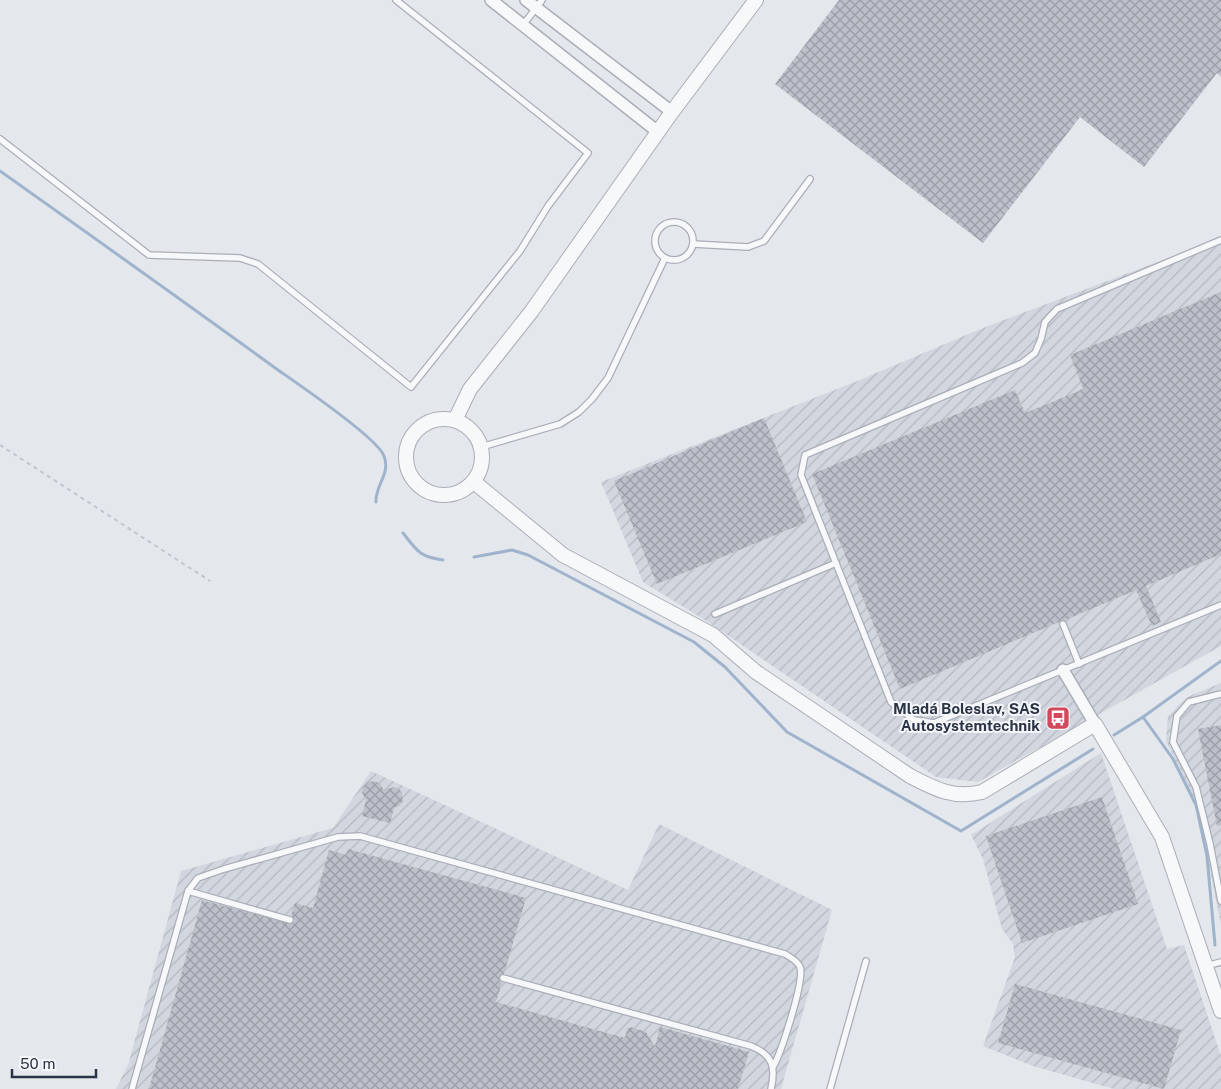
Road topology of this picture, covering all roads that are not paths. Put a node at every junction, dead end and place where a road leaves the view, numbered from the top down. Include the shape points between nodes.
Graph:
1 (396, 0) edge
2 (491, 0) edge
3 (526, 0) edge
4 (756, 0) edge
5 (539, 4) edge
6 (523, 25) junction
7 (672, 112) junction
8 (658, 132) junction
9 (0, 138) edge
10 (810, 179) dead end
11 (1221, 240) edge
12 (693, 244) junction
13 (665, 258) junction
14 (455, 420) junction
15 (482, 447) junction
16 (474, 482) junction
17 (836, 563) junction
18 (1221, 605) edge
19 (715, 614) dead end
20 (1062, 624) dead end
21 (1080, 664) junction
22 (1063, 670) junction
23 (1221, 694) edge
24 (1095, 724) junction
25 (188, 891) junction
26 (1221, 901) edge
27 (290, 920) dead end
28 (866, 961) dead end
29 (1221, 962) edge
30 (1206, 966) junction
31 (503, 978) dead end
32 (1221, 1011) edge
33 (773, 1067) junction
34 (132, 1089) edge
35 (771, 1089) edge
36 (830, 1089) edge

1 - 9 lane via 588,153 548,206 520,252 411,387 258,264 240,258 148,255
2 - 6 street
3 - 5 street
4 - 7 street
5 - 6 lane
5 - 7 street
6 - 8 street
7 - 8 street
8 - 14 street via 531,312 470,389
10 - 12 lane via 764,241 748,247
11 - 17 lane via 1057,310 1045,322 1035,353 1022,363 805,455 801,475
12 - 13 lane via 689,253 678,260
12 - 13 lane via 693,235 685,225 667,223 657,231 655,243
13 - 15 lane via 608,378 592,399 560,424
14 - 15 street via 476,435
14 - 16 street via 432,421 414,434 408,445 408,470 424,490 437,495 459,492
15 - 16 street via 483,459
16 - 24 street via 563,555 713,635 756,672 929,786 956,794 982,792
17 - 19 lane
17 - 22 lane via 891,702 914,720 934,723
18 - 21 lane
20 - 21 lane
21 - 22 lane
22 - 24 street
23 - 26 lane via 1189,702 1177,716 1173,742 1196,787
24 - 30 street via 1162,837
25 - 27 lane
25 - 33 lane via 198,878 224,869 338,837 360,836 785,954 800,967 800,982 781,1052
25 - 34 lane
28 - 36 lane
29 - 30 lane
30 - 32 street
31 - 33 lane via 751,1046 764,1053
33 - 35 lane

